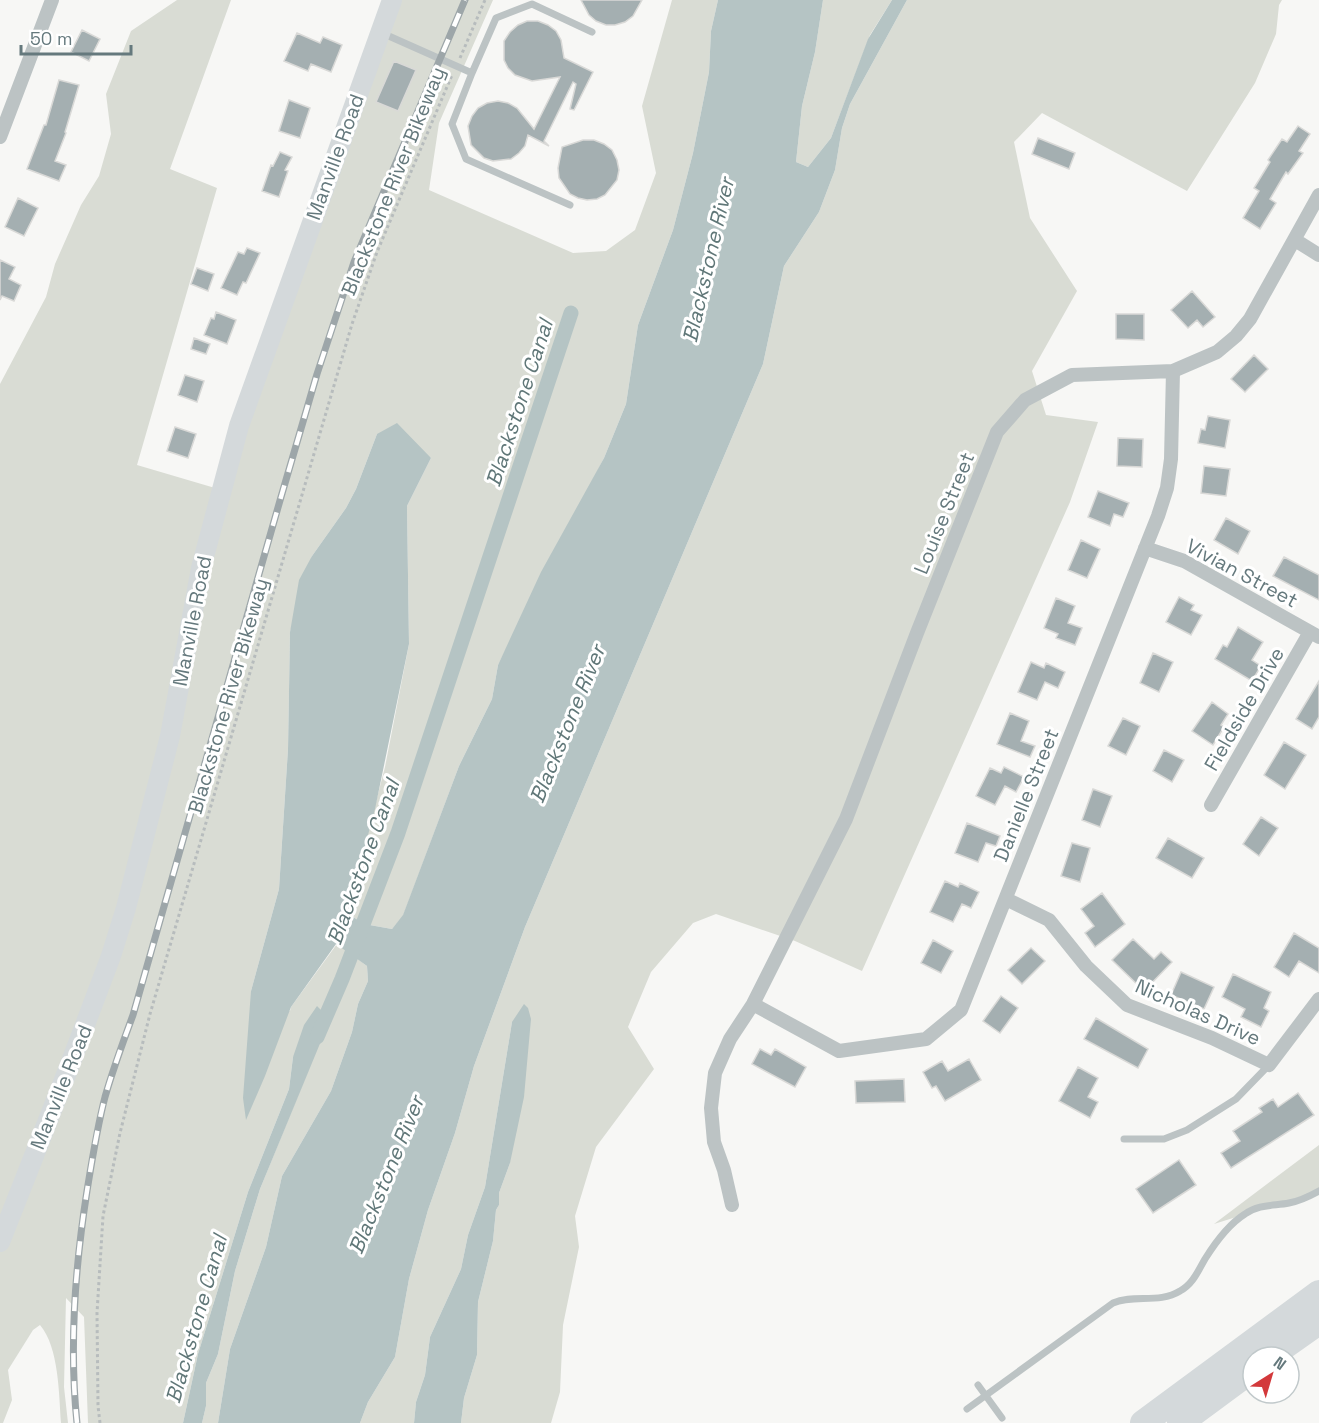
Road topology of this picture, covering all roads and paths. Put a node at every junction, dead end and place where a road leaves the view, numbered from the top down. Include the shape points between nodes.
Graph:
1 (52, 0) edge
2 (392, 0) edge
3 (485, 0) edge
4 (380, 32) junction
5 (592, 32) dead end
6 (457, 65) junction
7 (472, 73) junction
8 (0, 137) edge
9 (1319, 195) edge
10 (570, 205) dead end
11 (1294, 240) junction
12 (1319, 255) edge
13 (1173, 371) junction
14 (1145, 548) junction
15 (1315, 634) edge
16 (1211, 805) dead end
17 (1006, 899) junction
18 (1319, 999) edge
19 (753, 1004) junction
20 (1269, 1065) junction
21 (1124, 1138) dead end
22 (1319, 1191) edge
23 (732, 1205) dead end
24 (0, 1242) edge
25 (1319, 1293) edge
26 (1319, 1322) edge
27 (1286, 1345) edge
28 (1241, 1378) edge
29 (978, 1385) dead end
30 (986, 1395) junction
31 (967, 1409) dead end
32 (1002, 1418) dead end
33 (100, 1423) edge
34 (1143, 1423) edge
35 (1180, 1423) edge

1 - 8 street
2 - 4 main road, Manville Road
3 - 6 path, Blackstone River Bikeway
4 - 6 lane
4 - 24 main road, Manville Road via 239,426 201,568 170,735 111,956
5 - 7 lane via 532,4 496,18
6 - 7 lane
6 - 33 path, Blackstone River Bikeway via 377,252 352,324 150,1014 103,1216 97,1313
7 - 10 lane via 452,124 466,159
9 - 11 street, Louise Street
11 - 12 street
11 - 13 street, Louise Street via 1250,319 1236,336 1217,352
13 - 14 street, Danielle Street via 1167,488
13 - 19 street, Louise Street via 1072,375 1025,400 997,432 846,819
14 - 15 street, Vivian Street via 1184,561
14 - 17 street, Danielle Street
15 - 16 street, Fieldside Drive
17 - 19 street, Danielle Street via 961,1010 926,1039 839,1051
17 - 20 street, Nicholas Drive via 1049,920 1086,966 1127,1005
18 - 20 street
19 - 23 street, Louise Street via 729,1039 715,1073 712,1096 714,1142
20 - 21 lane via 1236,1099 1187,1130 1164,1139
22 - 30 lane via 1299,1201 1247,1212 1224,1234 1183,1290 1157,1298 1113,1302
25 - 34 highway
26 - 27 highway
28 - 35 highway
29 - 30 lane
30 - 31 lane
30 - 32 lane

